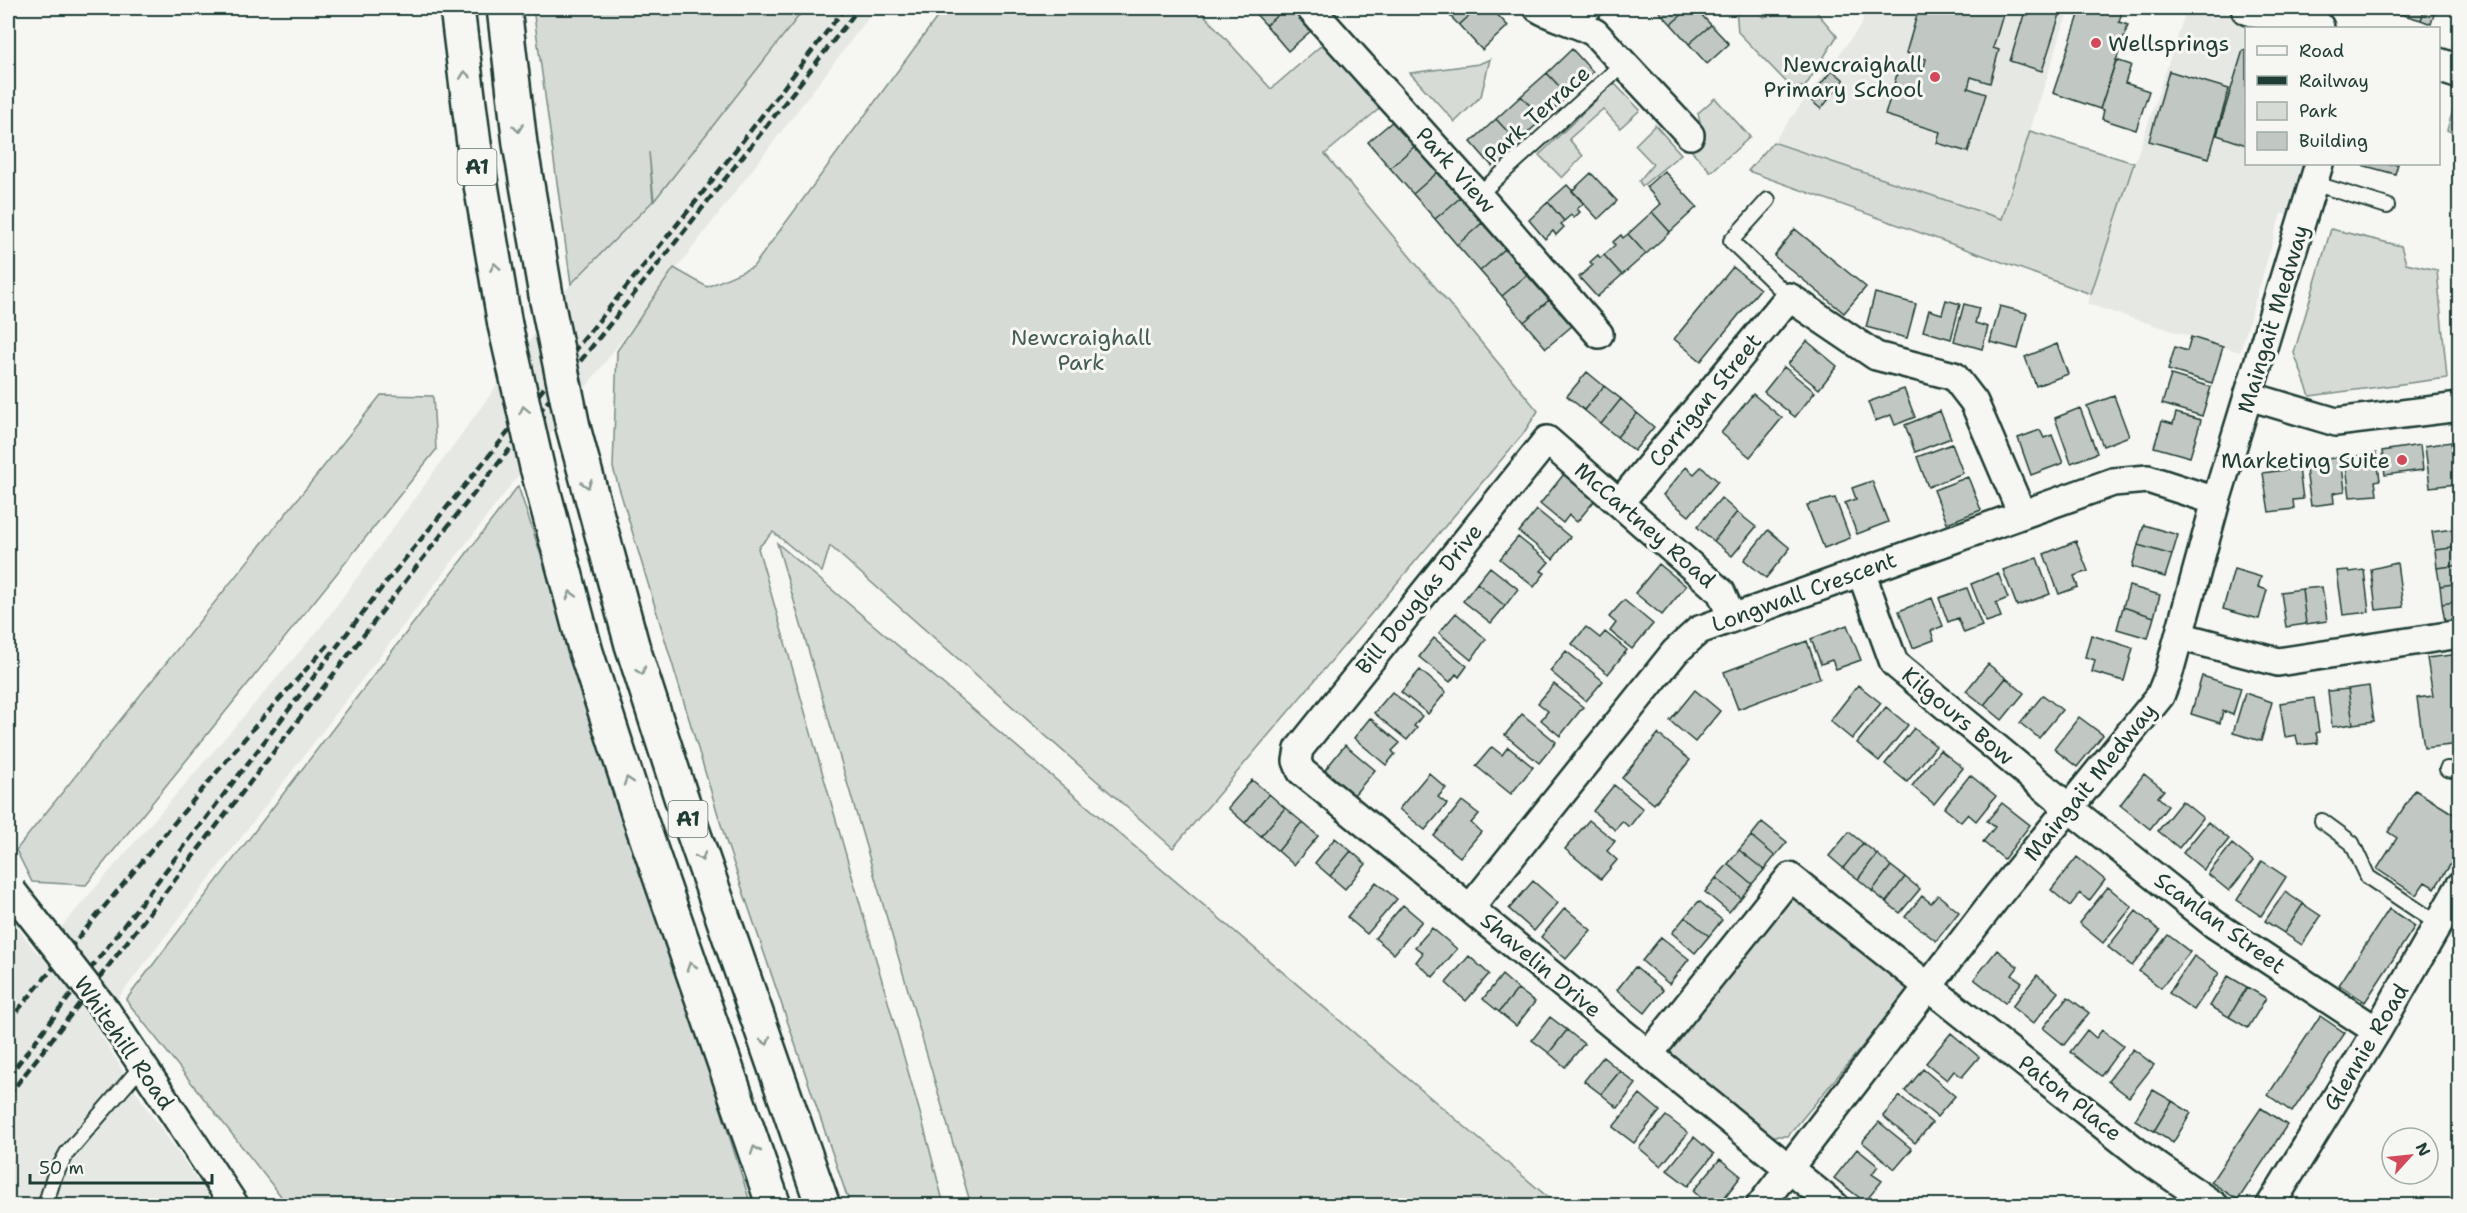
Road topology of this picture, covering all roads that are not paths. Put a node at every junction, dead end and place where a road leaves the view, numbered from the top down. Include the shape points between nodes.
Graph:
1 (457, 8) edge
2 (504, 8) edge
3 (1310, 8) edge
4 (1538, 8) edge
5 (2248, 8) edge
6 (1588, 16) edge
7 (2314, 27) edge
8 (1623, 64) junction
9 (2440, 65) edge
10 (2460, 72) edge
11 (1690, 135) dead end
12 (2316, 173) edge
13 (1478, 195) junction
14 (1768, 200) dead end
15 (2387, 207) dead end
16 (1789, 297) junction
17 (1599, 334) dead end
18 (2250, 396) junction
19 (2460, 407) edge
20 (1547, 440) joint
21 (2216, 501) junction
22 (1620, 502) junction
23 (2022, 514) junction
24 (1861, 572) junction
25 (1732, 618) junction
26 (2460, 634) edge
27 (2179, 636) junction
28 (1297, 761) joint
29 (2069, 808) junction
30 (2322, 821) dead end
31 (2460, 886) edge
32 (10, 888) edge
33 (1472, 908) junction
34 (2438, 924) junction
35 (1928, 987) junction
36 (2377, 1031) junction
37 (1649, 1054) junction
38 (141, 1067) junction
39 (1787, 1168) junction
40 (45, 1206) edge
41 (235, 1206) edge
42 (774, 1206) edge
43 (823, 1206) edge
44 (1760, 1206) edge
45 (1835, 1206) edge
46 (2214, 1206) edge
47 (2270, 1206) edge

42 -> 1 main road, A1, bridge via 610,727 537,467 505,325 474,144
2 -> 43 main road, A1, bridge via 519,144 573,427 629,634 681,797
3 - 13 street, Park View
4 - 6 street via 1550,15
5 - 7 main road
6 - 8 street via 1595,33
8 - 11 street
8 - 13 lane, Park Terrace
9 - 10 main road
12 - 15 lane
12 - 18 street, Maingait Medway
13 - 17 street, Park View
14 - 16 lane via 1731,241
16 - 22 street, Corrigan Street
16 - 23 street via 1875,356 1954,376 1974,402
18 - 19 street via 2336,422
18 - 21 street, Maingait Medway
20 - 22 street, McCartney Road
20 - 28 street, Bill Douglas Drive via 1299,748
21 - 23 street, Longwall Crescent via 2148,479 2113,482
21 - 27 street, Maingait Medway
22 - 25 street, McCartney Road via 1721,591
23 - 24 street, Longwall Crescent
24 - 25 street, Longwall Crescent
24 - 29 street, Kilgours Bow via 1894,663
25 - 33 street, Longwall Crescent via 1699,630 1675,652
26 - 27 street via 2278,662
27 - 29 street, Maingait Medway via 2160,696
28 - 33 street, Shavelin Drive via 1301,771
29 - 35 street, Maingait Medway
29 - 36 street, Scanlan Street via 2214,924
30 - 34 lane via 2352,843 2368,877
31 - 34 street, Glennie Road
32 - 38 street, Whitehill Road, bridge via 107,1012
33 - 37 street, Shavelin Drive
34 - 36 street, Glennie Road
35 - 37 street, Paton Place via 1790,877
35 - 39 street, Maingait Medway
35 - 46 street, Paton Place via 2142,1156
36 - 47 street, Glennie Road
37 - 39 street, Shavelin Drive
38 - 40 lane via 67,1153
38 - 41 street, Whitehill Road
39 - 44 street, Maingait Medway
39 - 45 street, Shavelin Drive

